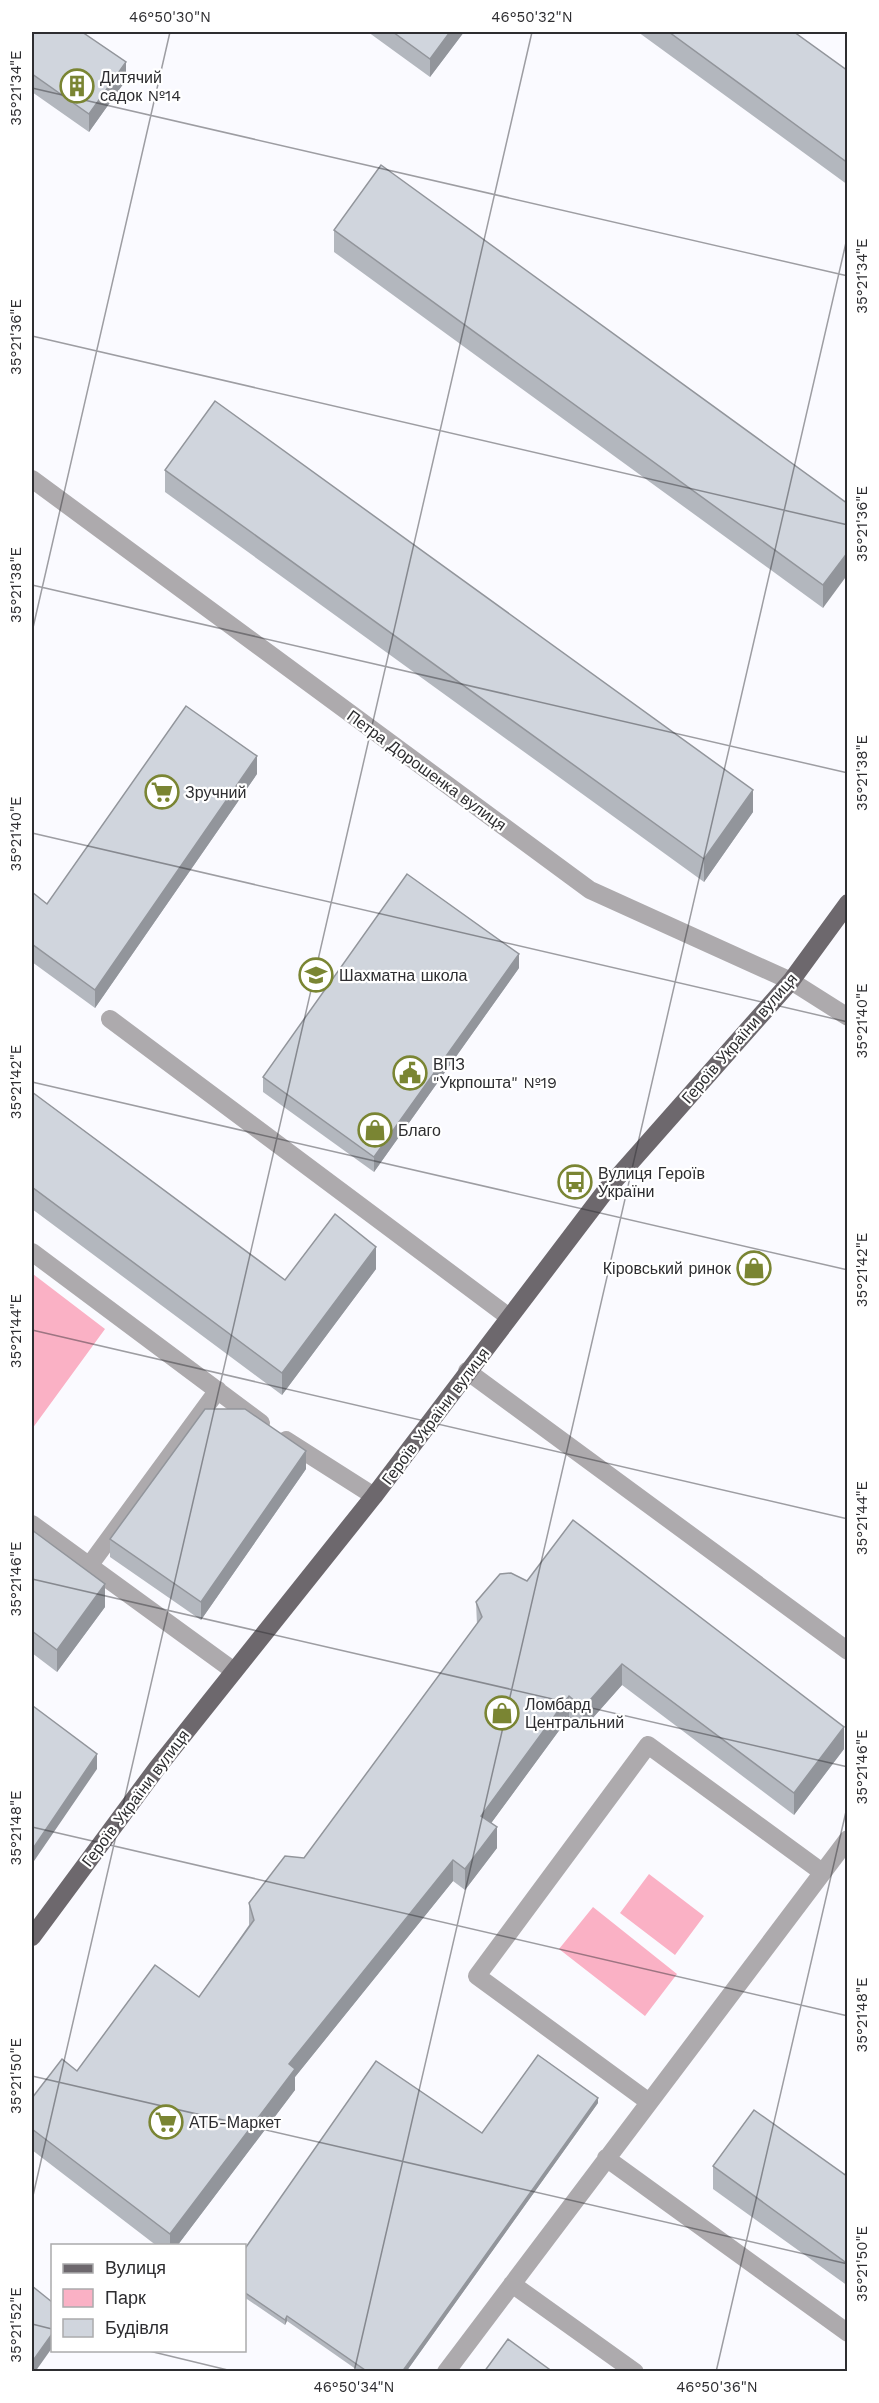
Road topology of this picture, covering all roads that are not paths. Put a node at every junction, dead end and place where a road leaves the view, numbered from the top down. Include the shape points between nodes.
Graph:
1 (32, 479) edge
2 (848, 903) edge
3 (790, 981) junction
4 (848, 1017) edge
5 (110, 1019) dead end
6 (32, 1252) edge
7 (509, 1317) junction
8 (467, 1371) junction
9 (218, 1390) junction
10 (374, 1496) junction
11 (32, 1524) edge
12 (89, 1566) junction
13 (848, 1651) edge
14 (234, 1671) junction
15 (848, 1839) edge
16 (822, 1872) junction
17 (32, 1937) edge
18 (648, 2102) junction
19 (606, 2158) junction
20 (512, 2284) junction
21 (848, 2332) edge
22 (446, 2372) edge
23 (635, 2372) edge

1 - 3 street, Петра Дорошенка вулиця via 590,890
2 - 3 main road, Героїв України вулиця
3 - 4 street, Петра Дорошенка вулиця
3 - 7 main road, Героїв України вулиця via 607,1189
5 - 7 street
6 - 9 street
7 - 8 main road, Героїв України вулиця
8 - 10 main road, Героїв України вулиця
8 - 13 street
9 - 10 street via 260,1423
9 - 12 street
10 - 14 main road, Героїв України вулиця
11 - 12 street
12 - 14 street
14 - 17 main road, Героїв України вулиця
15 - 16 street
16 - 18 street
16 - 18 street via 648,1745 477,1976
18 - 19 street
19 - 20 street
19 - 21 street
20 - 22 street
20 - 23 street

